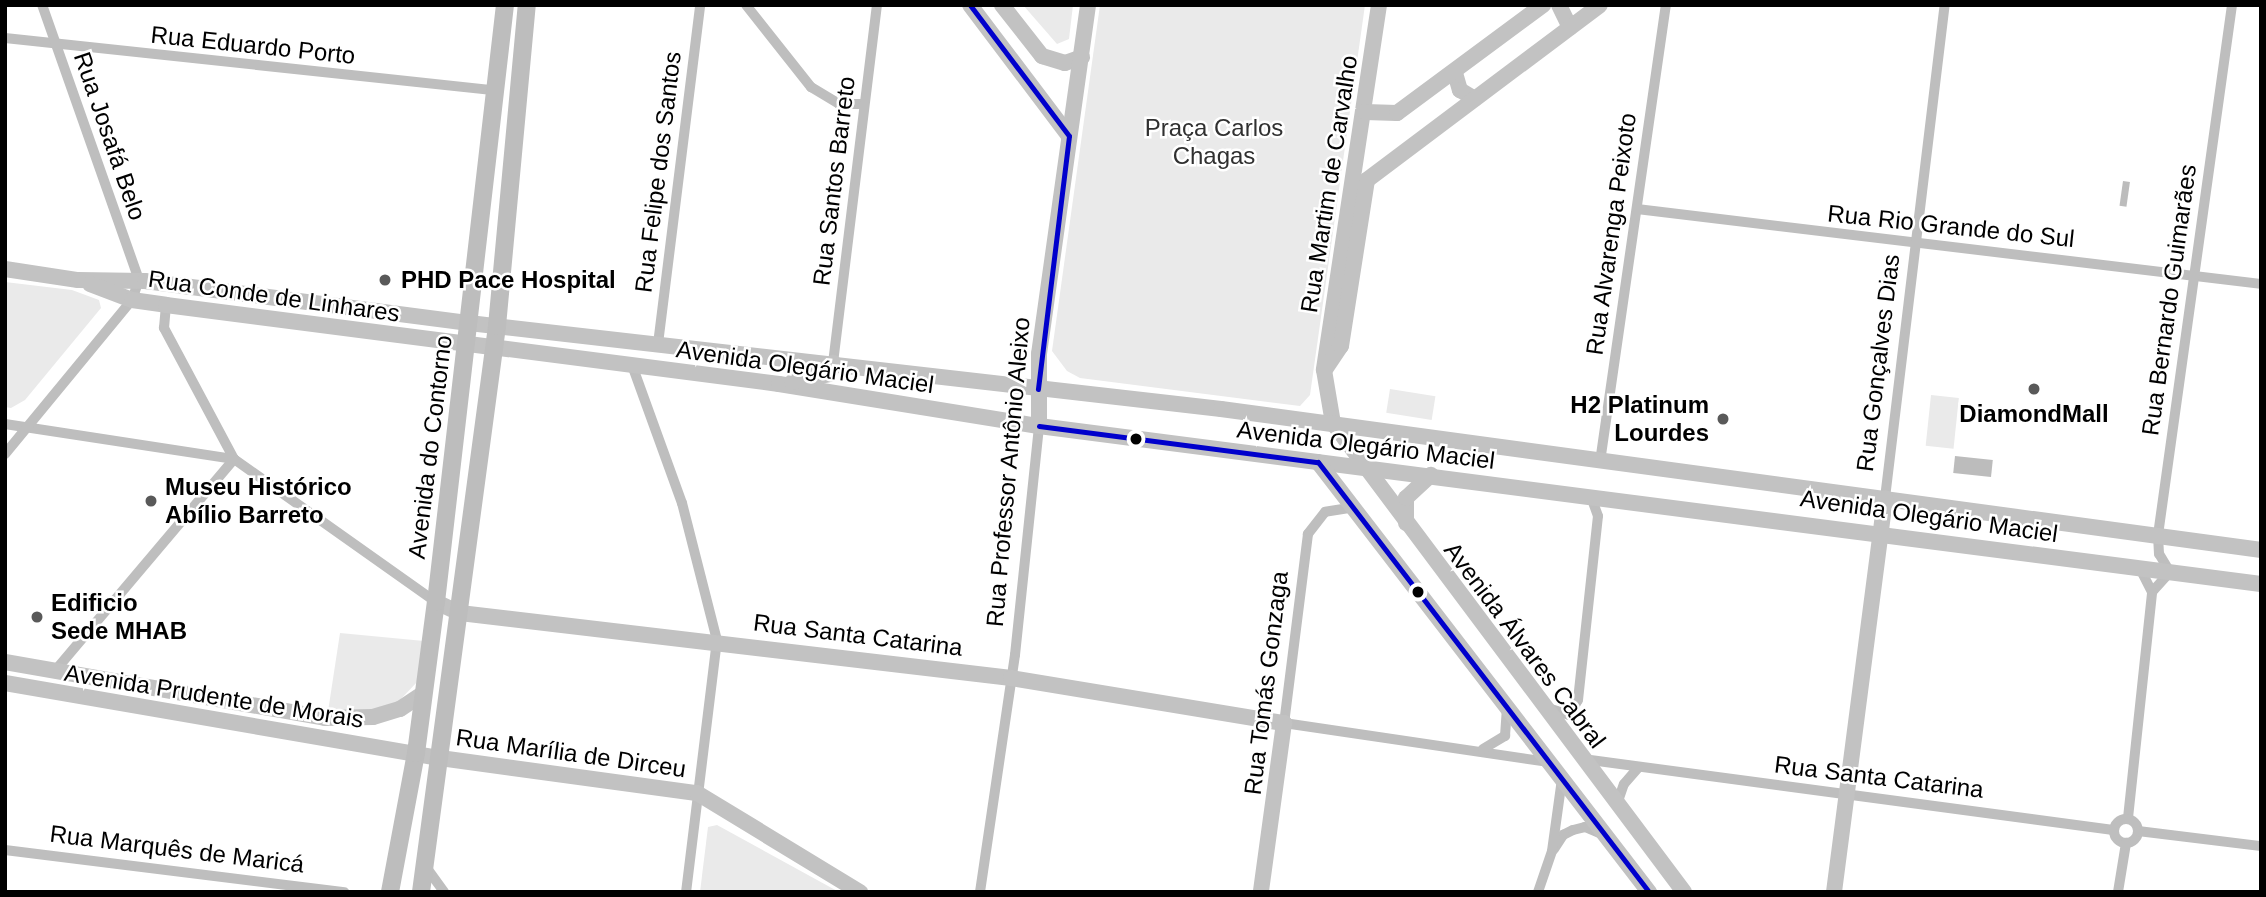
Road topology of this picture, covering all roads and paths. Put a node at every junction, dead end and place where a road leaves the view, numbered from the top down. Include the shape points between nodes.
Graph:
1 (42, 5) edge
2 (505, 5) edge
3 (527, 5) edge
4 (700, 5) edge
5 (746, 5) edge
6 (877, 5) edge
7 (970, 5) edge
8 (1002, 5) edge
9 (1088, 5) edge
10 (1379, 5) edge
11 (1543, 5) edge
12 (1559, 5) edge
13 (1600, 5) edge
14 (1945, 5) edge
15 (2232, 5) edge
16 (1664, 8) edge
17 (1570, 28) junction
18 (5, 38) edge
19 (56, 46) junction
20 (1082, 57) junction
21 (1455, 72) junction
22 (1441, 83) junction
23 (496, 91) junction
24 (1475, 99) junction
25 (864, 104) junction
26 (1460, 110) junction
27 (1365, 112) junction
28 (1069, 136) junction
29 (1637, 209) junction
30 (1916, 245) junction
31 (5, 270) edge
32 (2194, 274) junction
33 (78, 280) junction
34 (139, 280) junction
35 (2261, 284) edge
36 (132, 300) junction
37 (166, 305) junction
38 (469, 323) junction
39 (497, 326) junction
40 (467, 344) junction
41 (658, 344) junction
42 (494, 347) junction
43 (833, 363) junction
44 (632, 365) junction
45 (1324, 370) junction
46 (779, 384) junction
47 (1038, 389) junction
48 (1333, 423) junction
49 (5, 424) edge
50 (1040, 426) junction
51 (27, 427) junction
52 (5, 454) edge
53 (234, 459) junction
54 (1318, 461) junction
55 (1600, 462) junction
56 (1363, 466) junction
57 (1431, 475) junction
58 (1591, 497) junction
59 (1885, 498) junction
60 (1349, 508) junction
61 (1407, 525) junction
62 (1880, 532) junction
63 (2158, 536) junction
64 (2261, 550) edge
65 (2140, 568) junction
66 (2170, 572) junction
67 (2261, 584) edge
68 (2152, 592) junction
69 (436, 601) junction
70 (460, 613) junction
71 (717, 640) junction
72 (5, 662) edge
73 (54, 672) junction
74 (1012, 678) junction
75 (5, 683) edge
76 (424, 693) junction
77 (1540, 702) junction
78 (1507, 707) junction
79 (1284, 723) junction
80 (1483, 749) junction
81 (416, 753) junction
82 (440, 758) junction
83 (1583, 759) junction
84 (1549, 762) junction
85 (1638, 768) junction
86 (1562, 779) junction
87 (697, 793) junction
88 (1849, 796) junction
89 (1617, 804) junction
90 (2128, 818) junction
91 (2113, 830) junction
92 (2138, 831) junction
93 (1607, 836) junction
94 (2126, 843) junction
95 (2261, 846) edge
96 (5, 850) edge
97 (1552, 851) junction
98 (426, 867) junction
99 (344, 892) edge
100 (390, 892) edge
101 (421, 892) edge
102 (444, 892) edge
103 (687, 892) edge
104 (860, 892) edge
105 (980, 892) edge
106 (1261, 892) edge
107 (1538, 892) edge
108 (1649, 892) edge
109 (1684, 892) edge
110 (1834, 892) edge
111 (2118, 892) edge

1 - 19 street, Rua Josafá Belo
2 - 23 main road, Avenida do Contorno
3 - 39 main road, Avenida do Contorno
4 - 41 street, Rua Felipe dos Santos
5 - 25 street via 811,87 839,104
6 - 25 street, Rua Santos Barreto
7 - 28 main road
8 - 20 main road via 1042,56 1065,63
9 - 20 main road, Rua Professor Antônio Aleixo
10 - 27 main road, Rua Martim de Carvalho
11 - 21 main road
12 - 17 main road
13 - 17 main road
14 - 30 street, Rua Gonçalves Dias
15 - 32 street, Rua Bernardo Guimarães
16 - 29 street, Rua Alvarenga Peixoto
17 - 24 main road
18 - 19 street, Rua Eduardo Porto
19 - 23 street, Rua Eduardo Porto
19 - 34 street, Rua Josafá Belo
20 - 28 main road, Rua Professor Antônio Aleixo
21 - 22 main road
21 - 24 main road via 1460,90
22 - 26 main road via 1454,95
22 - 27 main road via 1397,113
23 - 38 main road, Avenida do Contorno
24 - 26 main road
25 - 43 street, Rua Santos Barreto
26 - 45 main road, Rua Martim de Carvalho via 1367,180 1340,346
27 - 45 main road, Rua Martim de Carvalho
28 - 47 main road, Rua Professor Antônio Aleixo
29 - 30 street, Rua Rio Grande do Sul
29 - 55 street, Rua Alvarenga Peixoto
30 - 32 street, Rua Rio Grande do Sul
30 - 59 street, Rua Gonçalves Dias
31 - 33 main road, Rua Conde de Linhares
32 - 35 street, Rua Rio Grande do Sul
32 - 63 street, Rua Bernardo Guimarães
33 - 34 main road, Rua Conde de Linhares
33 - 36 main road, Rua Conde de Linhares
34 - 36 street
34 - 38 main road, Rua Conde de Linhares
36 - 37 main road, Rua Conde de Linhares
36 - 51 street
37 - 40 main road, Rua Conde de Linhares
37 - 53 street via 164,328
38 - 39 main road, Avenida Olegário Maciel
38 - 40 main road, Avenida do Contorno
39 - 41 main road, Avenida Olegário Maciel
39 - 42 main road, Avenida do Contorno
40 - 42 main road, Avenida Olegário Maciel
40 - 69 main road, Avenida do Contorno
41 - 43 main road, Avenida Olegário Maciel
42 - 44 main road, Avenida Olegário Maciel
42 - 70 main road, Avenida do Contorno
43 - 46 main road via 825,375
43 - 47 main road, Avenida Olegário Maciel
44 - 46 main road, Avenida Olegário Maciel
44 - 71 street via 682,503
45 - 48 main road, Rua Martim de Carvalho
46 - 50 main road, Avenida Olegário Maciel
47 - 48 main road, Avenida Olegário Maciel
47 - 50 main road, Rua Professor Antônio Aleixo
48 - 55 main road, Avenida Olegário Maciel
48 - 56 main road, Avenida Álvares Cabral
49 - 51 street
50 - 54 main road, Avenida Olegário Maciel
50 - 74 street, Rua Professor Antônio Aleixo
51 - 52 street
51 - 53 street
53 - 69 street
53 - 73 street
54 - 56 main road, Avenida Olegário Maciel
54 - 60 main road
55 - 59 main road, Avenida Olegário Maciel
56 - 57 main road, Avenida Olegário Maciel
56 - 61 main road, Avenida Álvares Cabral
57 - 58 main road, Avenida Olegário Maciel
57 - 61 main road via 1406,498
58 - 62 main road, Avenida Olegário Maciel
58 - 77 street via 1598,516 1578,700 1569,715 1559,715
59 - 62 main road, Rua Gonçalves Dias
59 - 63 main road, Avenida Olegário Maciel
60 - 78 main road
60 - 79 street, Rua Tomás Gonzaga via 1325,512 1308,534
61 - 77 main road, Avenida Álvares Cabral
62 - 65 main road, Avenida Olegário Maciel
62 - 88 main road, Rua Gonçalves Dias
63 - 64 main road, Avenida Olegário Maciel
63 - 66 street, Rua Bernardo Guimarães via 2159,554
65 - 66 main road, Avenida Olegário Maciel
65 - 68 street
66 - 67 main road, Avenida Olegário Maciel
66 - 68 street
68 - 90 street
69 - 70 main road, Rua Santa Catarina
69 - 76 main road, Avenida do Contorno
70 - 71 main road, Rua Santa Catarina
70 - 82 main road, Avenida do Contorno
71 - 74 main road, Rua Santa Catarina
71 - 87 street
72 - 73 main road, Avenida Prudente de Morais
73 - 76 main road, Avenida Prudente de Morais via 325,718 373,717 400,709
74 - 79 main road, Rua Santa Catarina
74 - 105 street, Rua Professor Antônio Aleixo
75 - 81 main road, Avenida Prudente de Morais
76 - 81 main road, Avenida do Contorno
77 - 83 main road, Avenida Álvares Cabral
78 - 80 street via 1505,736
78 - 84 main road
79 - 80 street, Rua Santa Catarina
79 - 106 main road, Rua Tomás Gonzaga
80 - 84 street, Rua Santa Catarina
81 - 82 main road, Rua Marília de Dirceu
81 - 100 main road, Avenida do Contorno
82 - 87 main road, Rua Marília de Dirceu
82 - 98 main road, Avenida do Contorno
83 - 85 street, Rua Santa Catarina
83 - 89 main road, Avenida Álvares Cabral
84 - 86 main road
85 - 88 street, Rua Santa Catarina
85 - 89 street via 1624,784
86 - 93 main road
86 - 97 street
87 - 103 street
87 - 104 main road, Rua Marília de Dirceu
88 - 91 street, Rua Santa Catarina
88 - 110 main road, Rua Gonçalves Dias
89 - 109 main road, Avenida Álvares Cabral
90 - 91 street via 2116,823
90 - 92 street
91 - 94 street via 2115,837
92 - 94 street
92 - 95 street
93 - 97 street via 1585,827 1573,830 1563,835
93 - 108 main road
94 - 111 street
96 - 99 street, Rua Marquês de Maricá
97 - 107 street
98 - 101 main road, Avenida do Contorno
98 - 102 street

